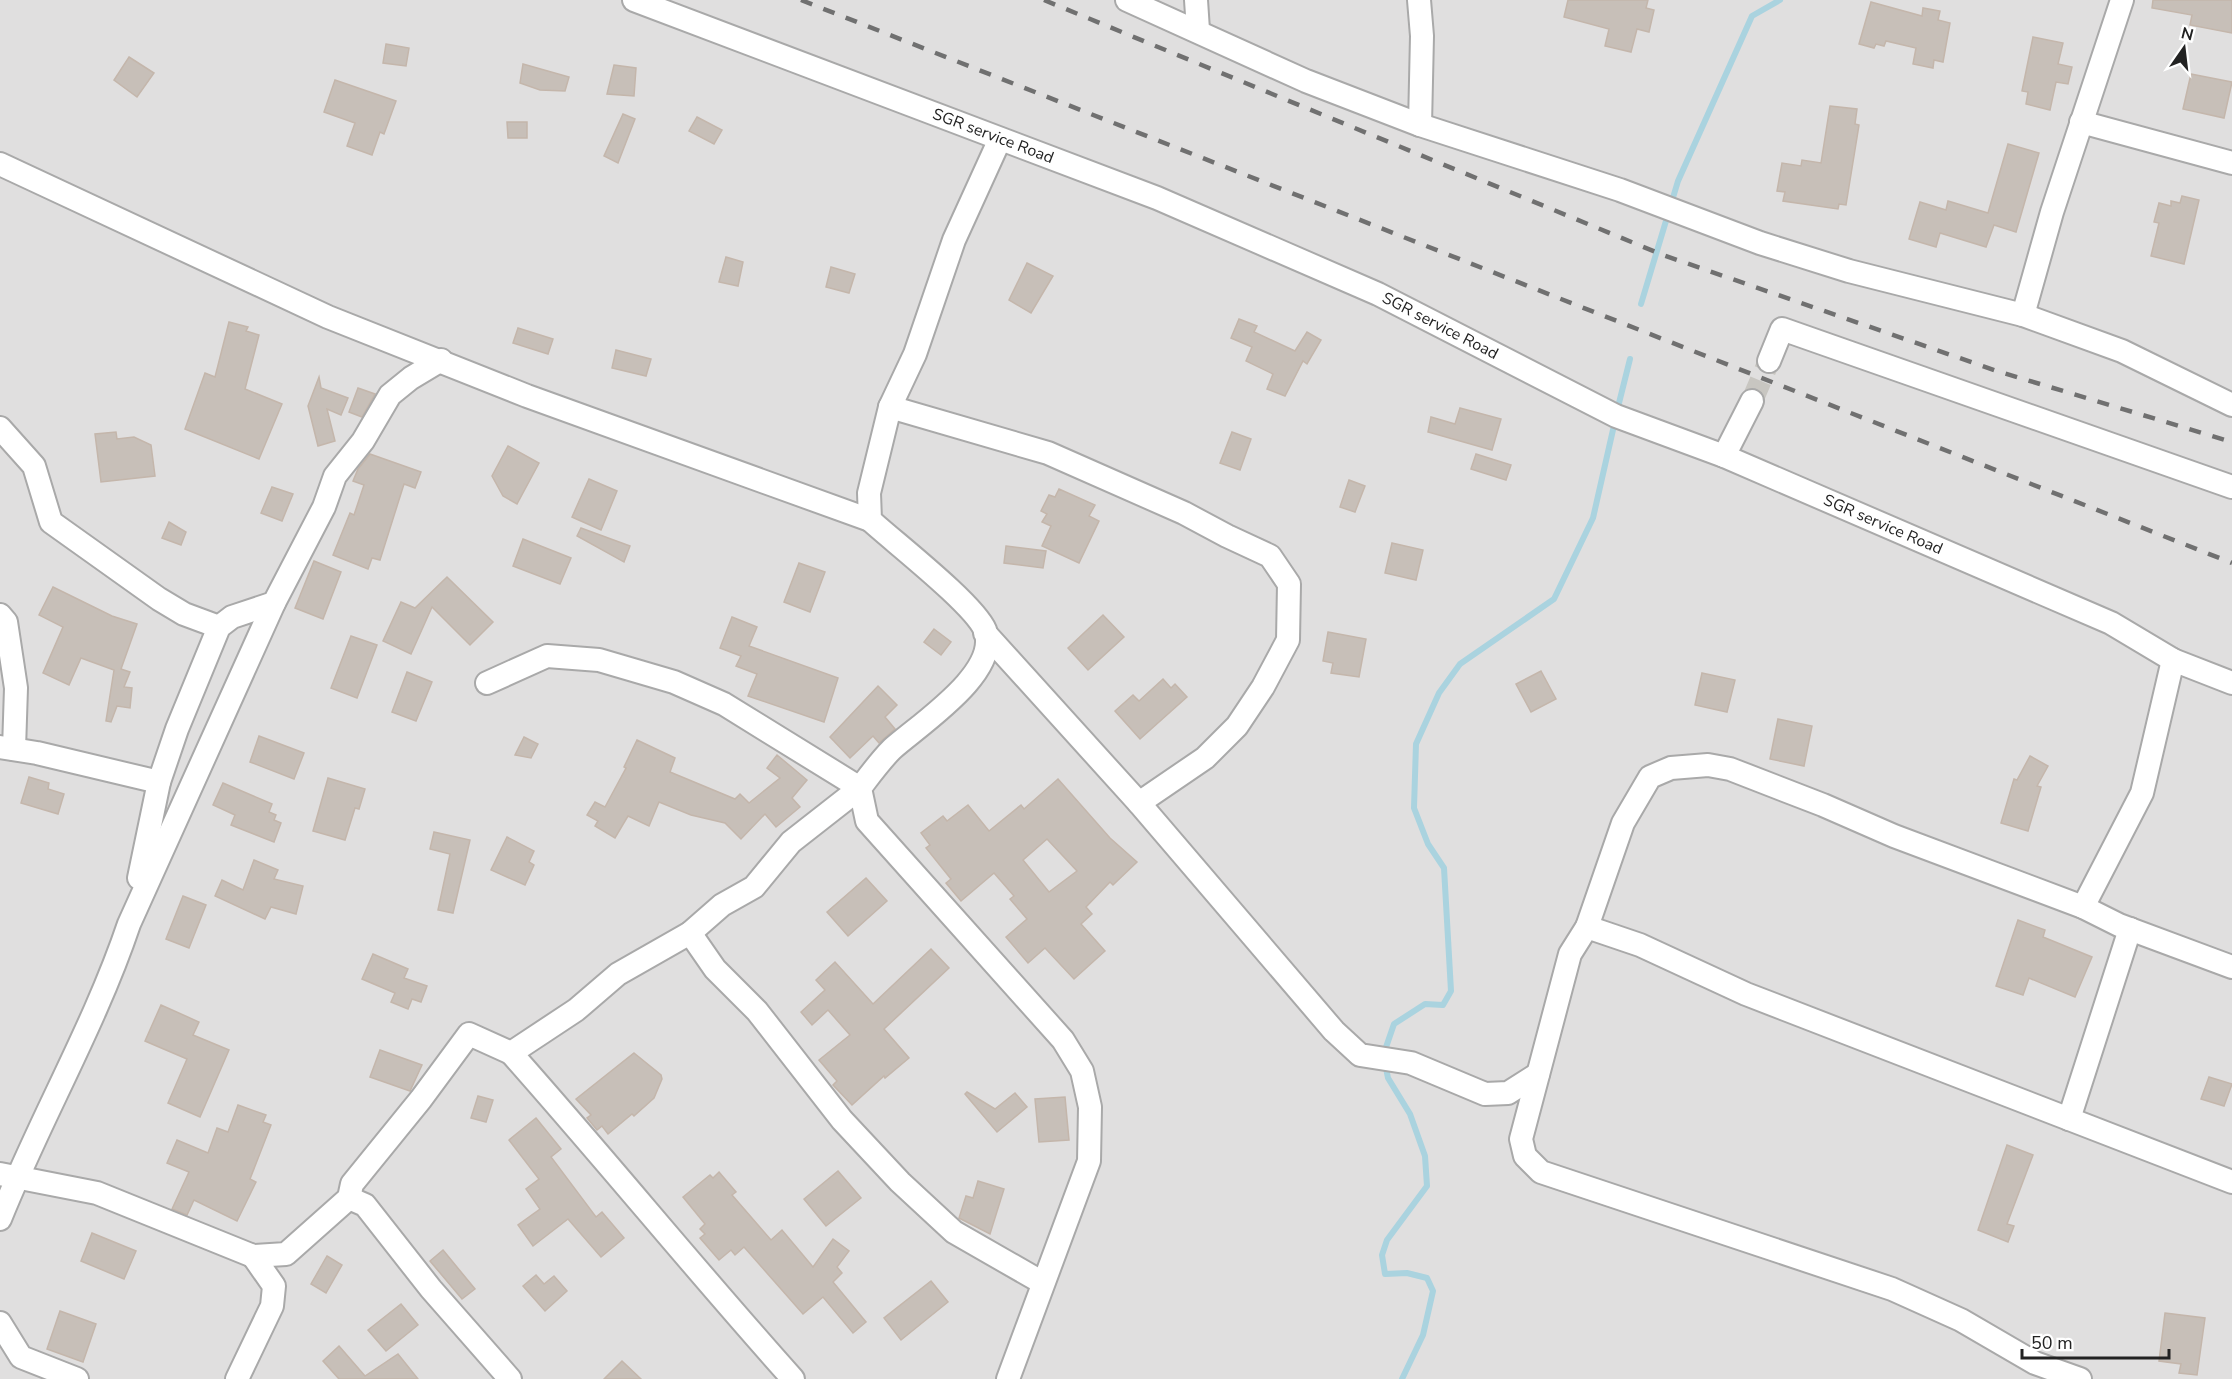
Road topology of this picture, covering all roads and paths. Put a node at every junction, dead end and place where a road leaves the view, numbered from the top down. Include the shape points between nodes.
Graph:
1 (634, 0) edge
2 (1127, 0) edge
3 (1197, 0) edge
4 (1419, 0) edge
5 (2122, 0) edge
6 (1198, 30) junction
7 (2081, 122) junction
8 (1420, 125) junction
9 (1000, 139) junction
10 (2232, 163) edge
11 (5, 173) edge
12 (2023, 315) junction
13 (441, 360) junction
14 (1769, 361) tunnel mouth
15 (1752, 401) tunnel mouth
16 (2232, 405) edge
17 (890, 407) junction
18 (0, 428) edge
19 (1724, 456) junction
20 (2232, 487) edge
21 (870, 520) junction
22 (274, 603) junction
23 (0, 615) edge
24 (219, 627) junction
25 (985, 633) junction
26 (2173, 660) junction
27 (487, 683) dead end
28 (2232, 683) edge
29 (7, 748) edge
30 (159, 782) junction
31 (860, 788) junction
32 (1139, 803) junction
33 (2083, 907) junction
34 (129, 924) junction
35 (1587, 927) junction
36 (2130, 929) junction
37 (690, 933) junction
38 (2232, 967) edge
39 (511, 1053) junction
40 (1538, 1074) junction
41 (2069, 1119) junction
42 (9, 1174) edge
43 (2232, 1182) edge
44 (349, 1198) junction
45 (0, 1219) edge
46 (253, 1256) junction
47 (1043, 1283) junction
48 (0, 1323) edge
49 (7, 1343) edge
50 (2032, 1371) edge
51 (76, 1379) edge
52 (237, 1379) edge
53 (510, 1379) edge
54 (793, 1379) edge
55 (1008, 1379) edge
56 (2080, 1379) edge

1 - 9 street, SGR service Road
2 - 6 street
3 - 6 street
4 - 8 street
5 - 7 street
6 - 8 street via 1306,81
7 - 10 street
7 - 12 street
8 - 12 street via 1620,190 1760,243 1849,271
9 - 17 street via 954,240 915,354
9 - 19 street, SGR service Road via 1156,198 1378,294 1616,416
11 - 13 street via 328,316
12 - 16 street via 2122,351
13 - 21 street via 527,396
13 - 22 street via 390,395 363,441 335,476 324,507
14 - 20 street via 1782,329
15 - 19 street
17 - 21 street via 869,493
17 - 32 street via 1048,453 1184,513 1270,556 1289,584 1288,640 1237,726 1205,758
18 - 24 street via 34,465 51,522 184,614
19 - 26 street, SGR service Road via 2111,623
21 - 25 street via 969,608
22 - 24 street via 232,617
22 - 34 street
23 - 29 street via 6,622 16,688
24 - 30 street
25 - 31 street via 988,646 982,664 970,680 890,752
25 - 32 street
26 - 28 street, SGR service Road
26 - 33 street via 2142,793
27 - 31 street via 547,656 610,663 674,682 724,704
29 - 30 street
30 - 34 street
31 - 37 street via 791,842 754,887 722,905
31 - 47 street via 867,821 1063,1040 1082,1071 1090,1107 1089,1161
32 - 40 street via 1334,1031 1360,1054 1452,1078 1485,1094 1508,1093
33 - 35 street via 1740,773 1708,765 1671,768 1650,777 1623,824
33 - 36 street
34 - 42 street via 112,974
35 - 40 street via 1570,954
35 - 41 street via 1640,945 1746,994
36 - 38 street
36 - 41 street
37 - 39 street via 618,974 576,1010
37 - 47 street via 715,969 757,1011 842,1120 900,1182 954,1232
39 - 44 street via 469,1034 352,1184
39 - 54 street via 604,1158 703,1280
40 - 50 street via 1521,1139 1525,1156 1541,1172 1892,1289 1961,1320
41 - 43 street
42 - 45 street
42 - 46 street via 97,1193
44 - 46 street via 285,1254
44 - 53 street via 365,1205 431,1289
46 - 52 street via 274,1286 272,1306
47 - 55 street
48 - 49 street
49 - 51 street via 21,1358
50 - 56 street

